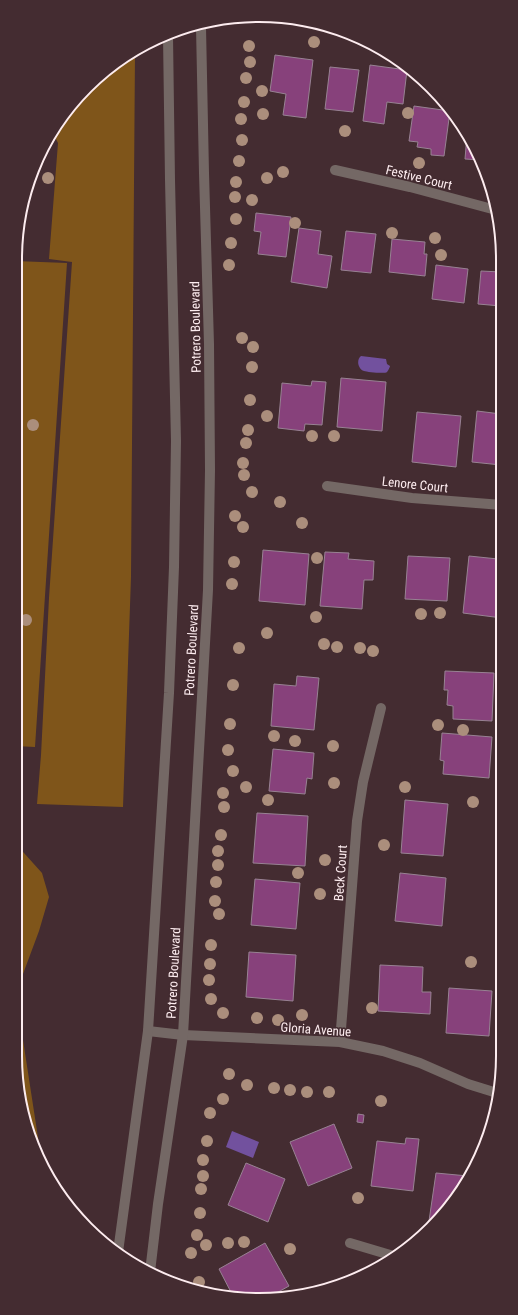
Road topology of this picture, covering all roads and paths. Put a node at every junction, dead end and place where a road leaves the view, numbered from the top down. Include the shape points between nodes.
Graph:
1 (201, 29) edge
2 (168, 40) edge
3 (335, 170) dead end
4 (490, 208) edge
5 (327, 486) dead end
6 (496, 505) edge
7 (381, 708) dead end
8 (148, 1031) junction
9 (183, 1035) junction
10 (340, 1042) junction
11 (493, 1092) edge
12 (350, 1243) dead end
13 (119, 1247) edge
14 (389, 1254) edge
15 (151, 1267) edge

1 - 9 street, Potrero Boulevard via 209,344 208,590
2 - 8 street, Potrero Boulevard via 176,441 174,567 169,693
3 - 4 street, Festive Court
5 - 6 street, Lenore Court via 412,498
7 - 10 street, Beck Court via 363,782 357,821
8 - 9 street, Gloria Avenue
8 - 13 street, Potrero Boulevard
9 - 10 street, Gloria Avenue
9 - 15 street, Potrero Boulevard
10 - 11 street, Gloria Avenue via 383,1051 420,1063
12 - 14 street

